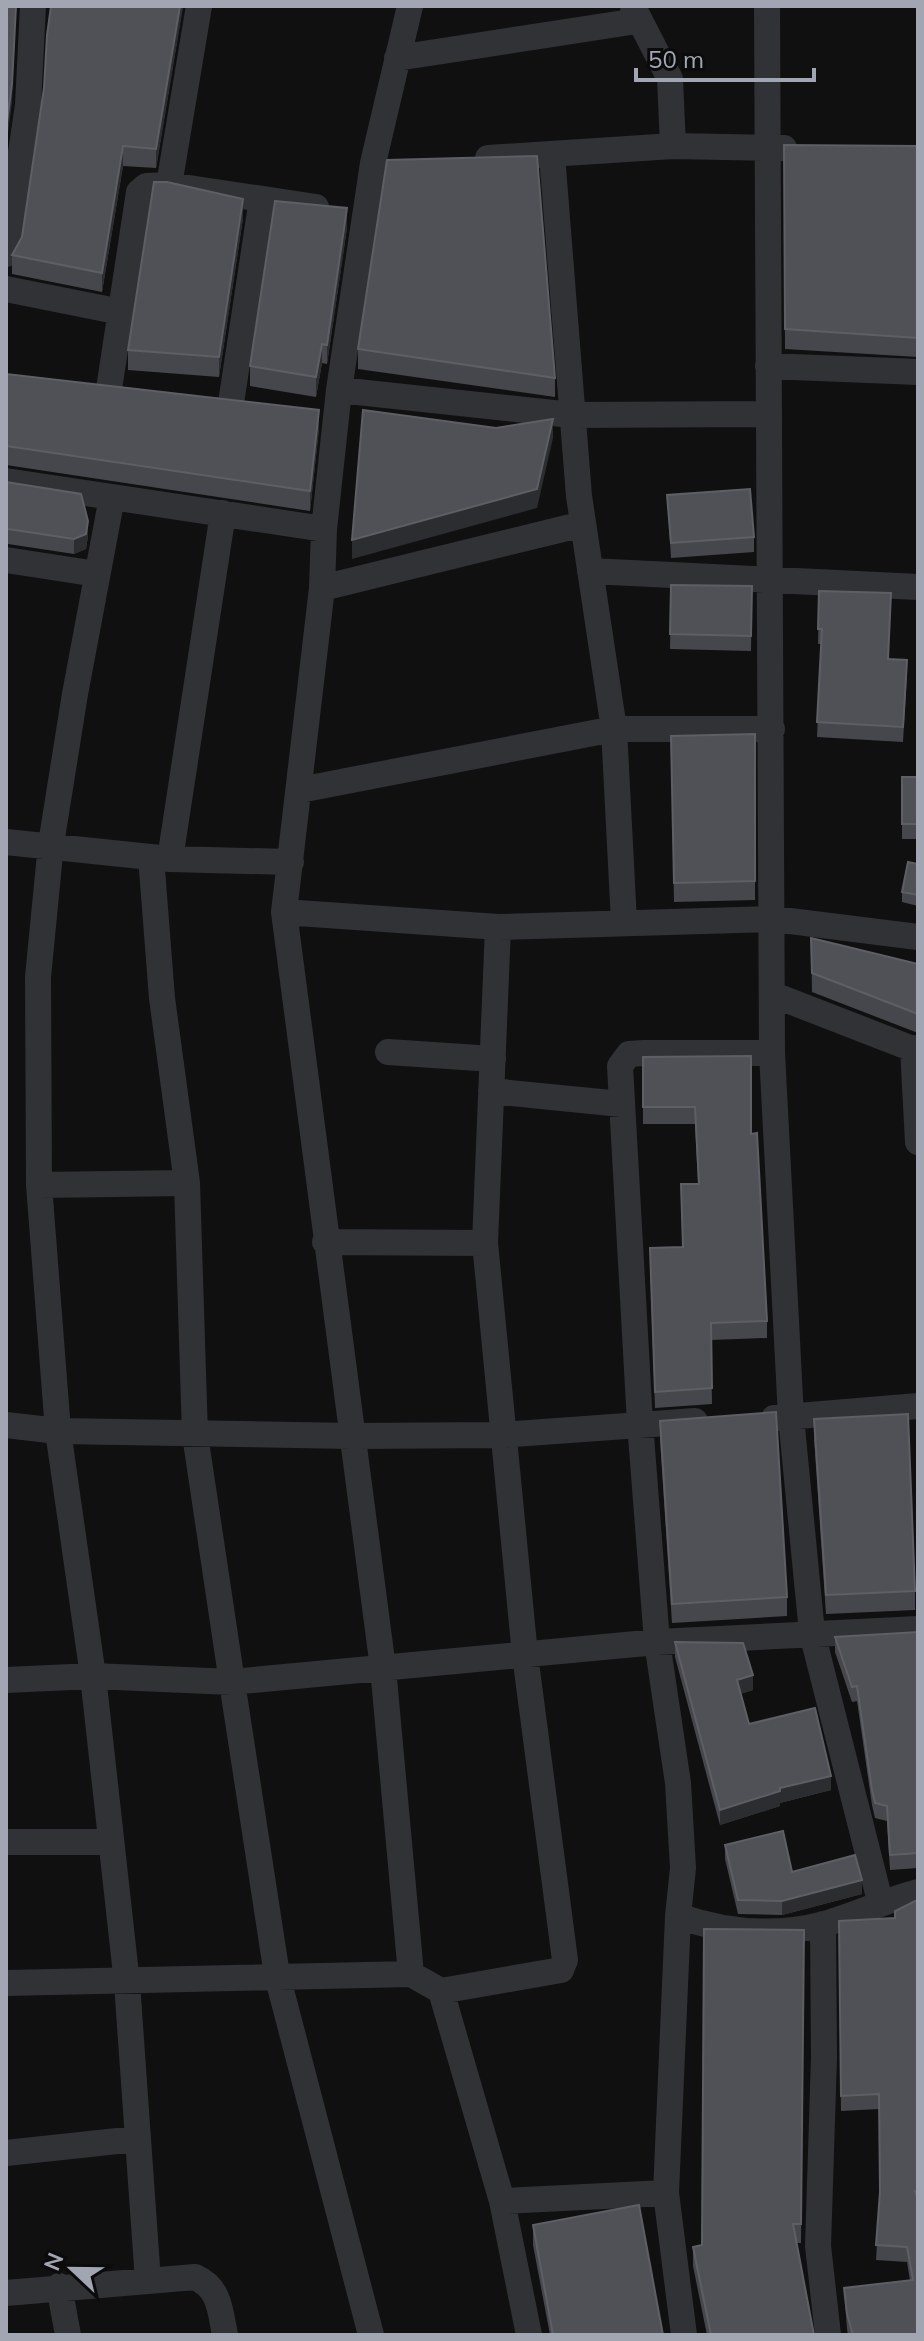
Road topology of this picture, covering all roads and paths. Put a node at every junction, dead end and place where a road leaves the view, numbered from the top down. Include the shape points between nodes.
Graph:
1 (33, 6) edge
2 (199, 6) edge
3 (410, 6) edge
4 (767, 6) edge
5 (635, 13) edge
6 (397, 58) junction
7 (673, 146) junction
8 (768, 148) junction
9 (813, 149) edge
10 (552, 155) junction
11 (462, 159) edge
12 (403, 162) edge
13 (373, 163) junction
14 (169, 185) junction
15 (262, 199) junction
16 (365, 214) junction
17 (6, 254) edge
18 (6, 289) edge
19 (121, 312) junction
20 (768, 366) junction
21 (918, 372) edge
22 (79, 385) edge
23 (109, 389) junction
24 (139, 392) edge
25 (200, 399) edge
26 (231, 403) junction
27 (338, 403) junction
28 (261, 406) edge
29 (307, 411) edge
30 (769, 414) junction
31 (572, 415) junction
32 (6, 481) edge
33 (112, 497) junction
34 (223, 513) junction
35 (583, 524) junction
36 (324, 529) junction
37 (6, 560) edge
38 (590, 571) junction
39 (97, 574) junction
40 (771, 578) junction
41 (918, 587) edge
42 (322, 588) junction
43 (614, 729) junction
44 (772, 729) junction
45 (300, 790) junction
46 (6, 842) edge
47 (51, 844) junction
48 (160, 858) junction
49 (291, 862) junction
50 (284, 912) junction
51 (774, 919) junction
52 (624, 922) junction
53 (498, 927) junction
54 (918, 937) edge
55 (774, 995) junction
56 (916, 1050) edge
57 (388, 1052) dead end
58 (772, 1053) junction
59 (493, 1059) junction
60 (491, 1091) junction
61 (621, 1104) junction
62 (918, 1142) edge
63 (187, 1183) junction
64 (39, 1185) junction
65 (325, 1242) junction
66 (485, 1243) junction
67 (918, 1406) edge
68 (791, 1417) junction
69 (746, 1419) edge
70 (716, 1420) edge
71 (640, 1423) junction
72 (6, 1425) edge
73 (58, 1431) junction
74 (195, 1435) junction
75 (501, 1435) junction
76 (352, 1436) junction
77 (918, 1629) edge
78 (812, 1633) junction
79 (657, 1642) junction
80 (525, 1655) junction
81 (383, 1668) junction
82 (93, 1676) junction
83 (6, 1680) edge
84 (232, 1682) junction
85 (6, 1842) edge
86 (109, 1842) junction
87 (918, 1892) edge
88 (880, 1901) junction
89 (678, 1916) junction
90 (823, 1924) junction
91 (411, 1974) junction
92 (277, 1975) junction
93 (6, 1983) edge
94 (127, 1983) junction
95 (441, 1991) junction
96 (136, 2139) junction
97 (6, 2153) edge
98 (666, 2193) junction
99 (502, 2201) junction
100 (148, 2281) junction
101 (59, 2286) junction
102 (6, 2293) edge
103 (68, 2335) edge
104 (225, 2335) edge
105 (371, 2335) edge
106 (529, 2335) edge
107 (684, 2335) edge
108 (828, 2335) edge

1 - 17 street via 28,105
2 - 14 street
3 - 6 street
4 - 8 street
5 - 6 street
5 - 7 street via 670,79
6 - 13 street
7 - 8 street
7 - 10 street
8 - 9 street
8 - 20 street
10 - 11 street
10 - 31 street
12 - 13 street
13 - 16 street
14 - 15 street
14 - 19 street via 146,186 139,192
15 - 16 street
15 - 26 street
16 - 27 street
18 - 19 street
19 - 23 street
20 - 21 street
20 - 30 street
22 - 23 street
23 - 24 street
25 - 26 street
26 - 28 street
27 - 29 street
27 - 31 street
27 - 36 street
30 - 31 street
30 - 40 street
31 - 35 street
32 - 33 street
33 - 34 street
33 - 39 street
34 - 36 street
34 - 48 street
35 - 38 street
35 - 42 street
36 - 42 street
37 - 39 street
38 - 40 street
38 - 43 street
39 - 47 street
40 - 41 street
40 - 44 street
42 - 45 street
43 - 44 street
43 - 45 street
43 - 52 street
44 - 51 street
45 - 49 street
46 - 47 street
47 - 48 street
47 - 64 street via 38,977
48 - 49 street
48 - 63 street via 162,998
49 - 50 street
50 - 53 street
50 - 65 street
51 - 52 street
51 - 54 street
51 - 55 street
52 - 53 street
53 - 59 street
55 - 56 street
55 - 58 street
56 - 62 street
57 - 59 street
58 - 61 street via 629,1054 620,1066
58 - 68 street
59 - 60 street
60 - 61 street
60 - 66 street
61 - 71 street
63 - 64 street
63 - 74 street
64 - 73 street
65 - 66 street
65 - 76 street
66 - 75 street
67 - 68 street
68 - 69 street
68 - 78 street
70 - 71 street
71 - 75 street
71 - 79 street
72 - 73 street
73 - 74 street
73 - 82 street
74 - 76 street
74 - 84 street
75 - 76 street
75 - 80 street
76 - 81 street
77 - 78 street
78 - 79 street
78 - 88 street
79 - 80 street
79 - 89 street via 678,1783 683,1868
80 - 81 street
80 - 95 street via 565,1960 561,1970 548,1974
81 - 84 street
81 - 91 street
82 - 83 street
82 - 84 street
82 - 86 street
84 - 92 street
85 - 86 street
86 - 94 street
87 - 88 street
88 - 90 street
89 - 90 street via 716,1928 756,1932
89 - 98 street
90 - 108 street via 818,2246
91 - 92 street
91 - 95 street
92 - 94 street
92 - 105 street
93 - 94 street
94 - 96 street
95 - 99 street
96 - 97 street
96 - 100 street
98 - 99 street
98 - 107 street
99 - 106 street
100 - 101 street
100 - 104 street via 195,2277 208,2283 217,2295
101 - 102 street
101 - 103 street

